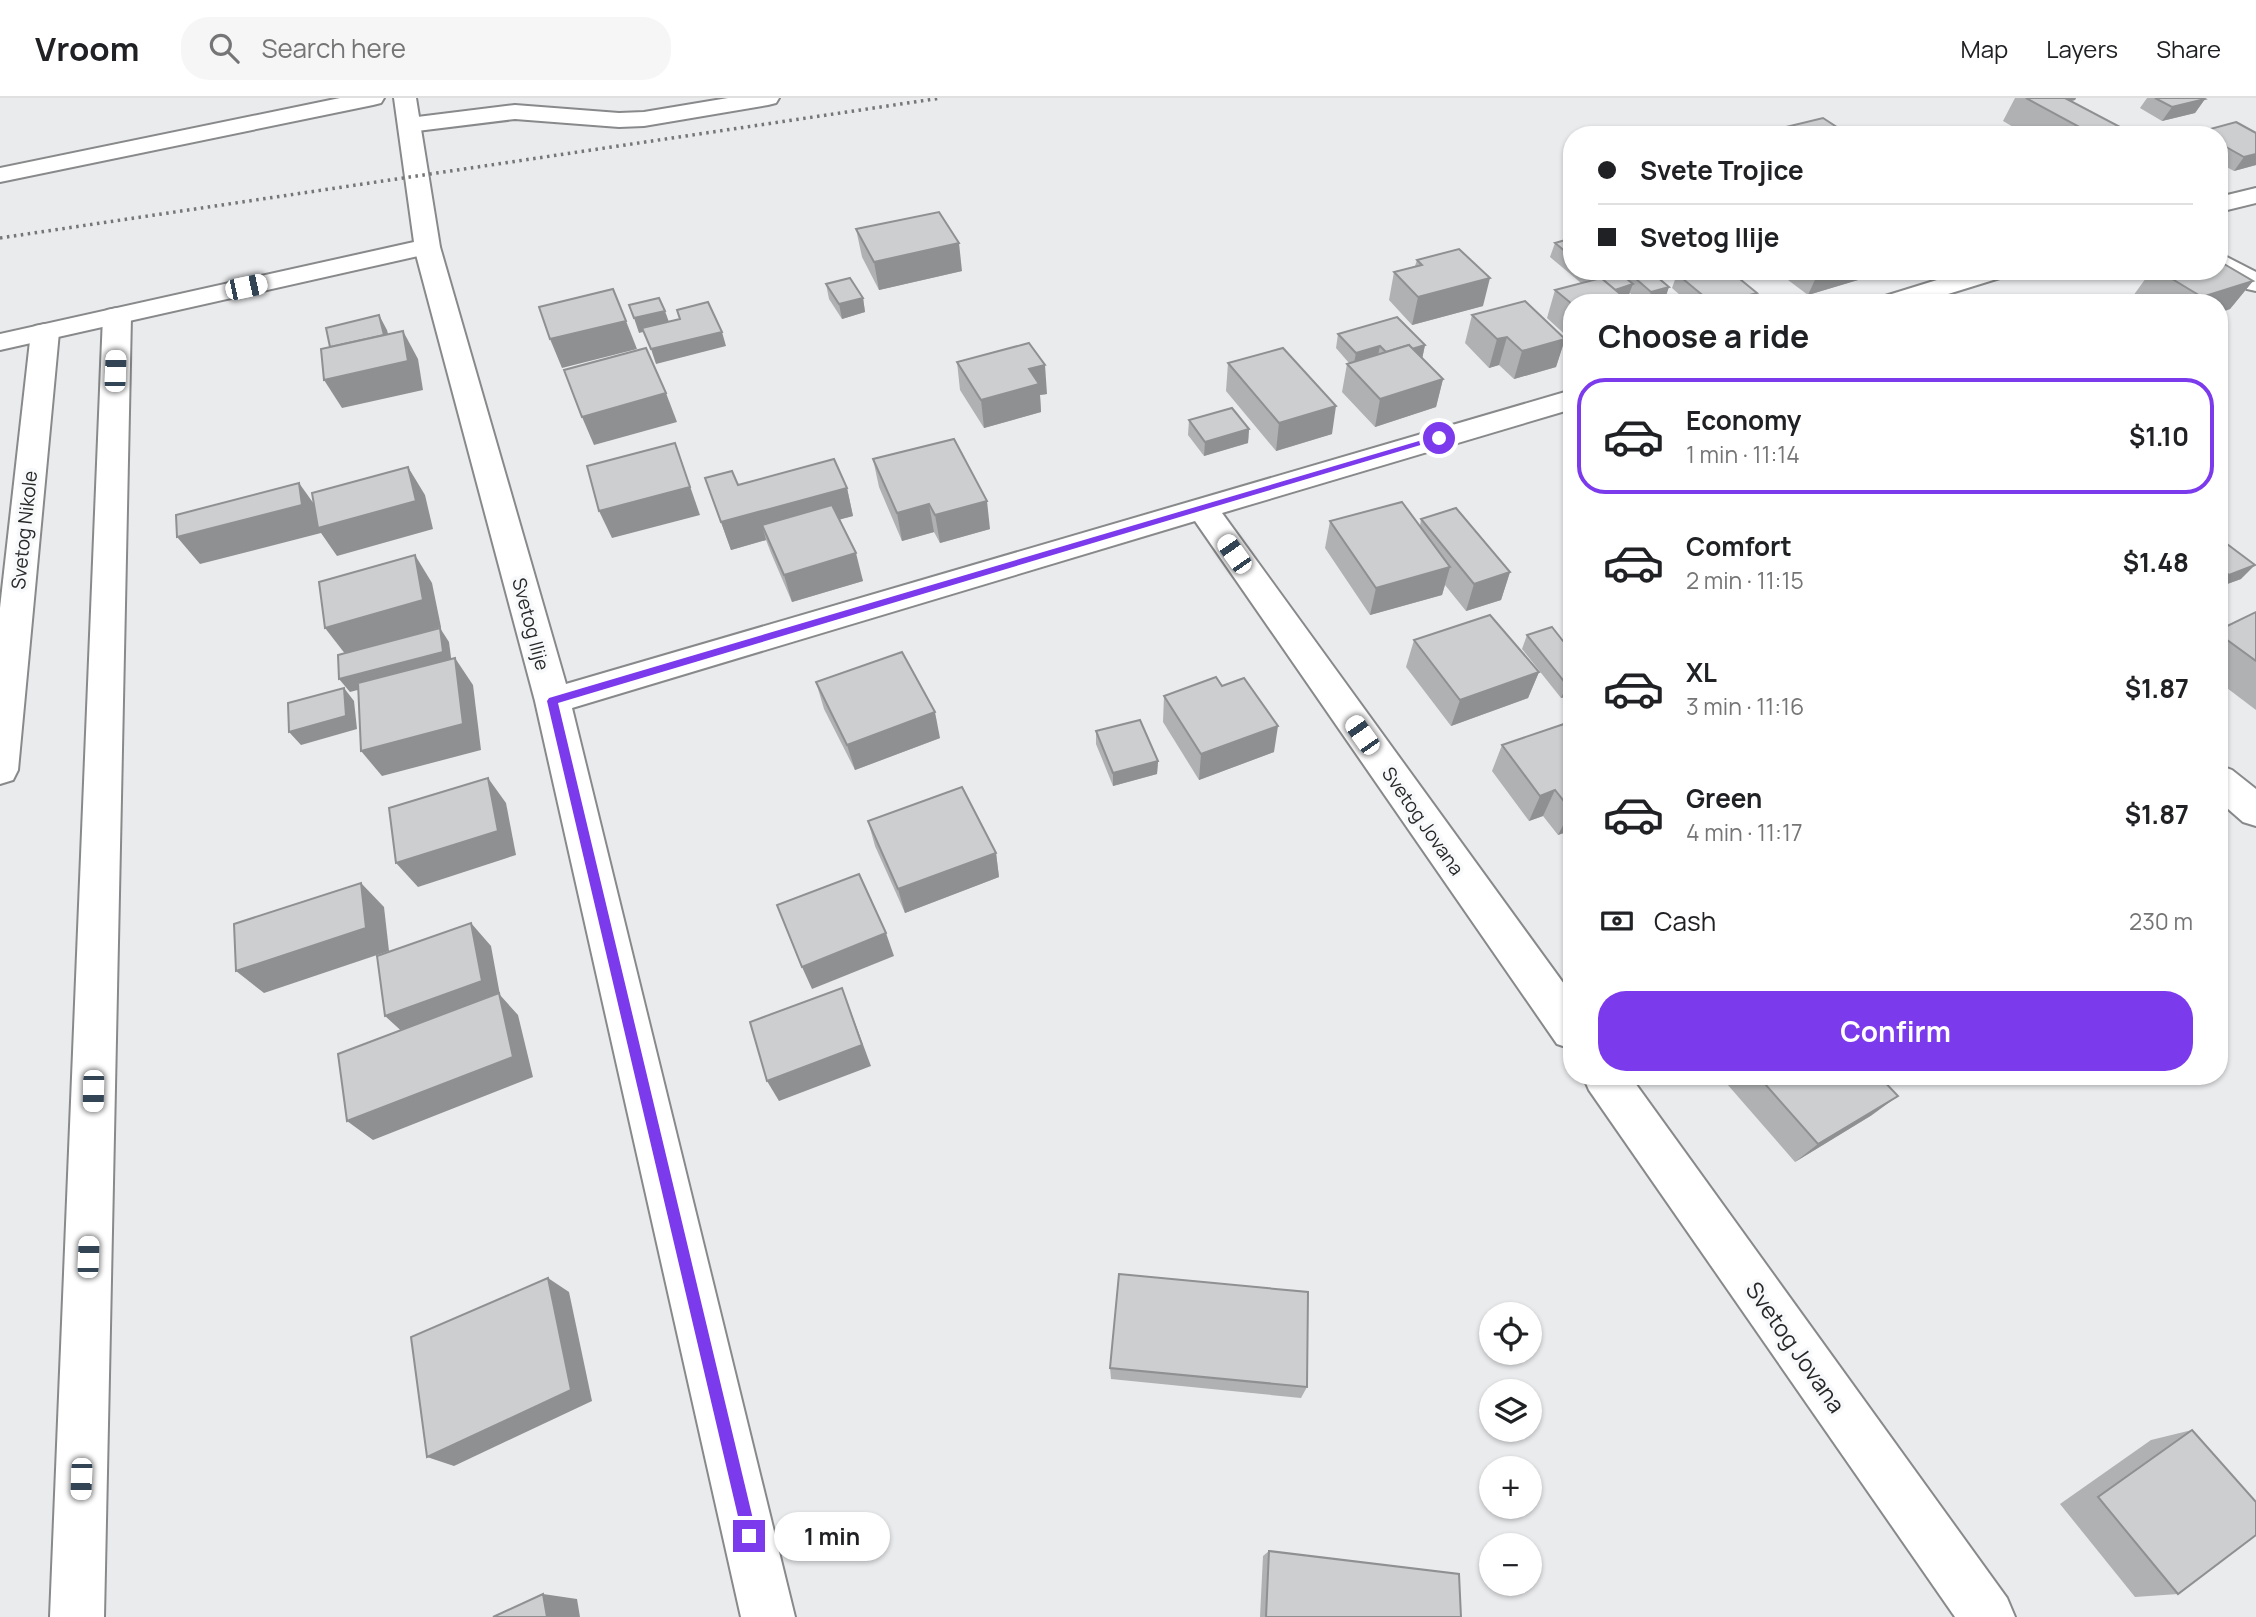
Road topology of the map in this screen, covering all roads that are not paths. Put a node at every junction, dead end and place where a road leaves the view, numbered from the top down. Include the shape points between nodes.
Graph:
1 (373, 98) edge
2 (405, 98) edge
3 (768, 98) edge
4 (409, 125) junction
5 (0, 174) edge
6 (2256, 195) edge
7 (2228, 203) edge
8 (427, 247) junction
9 (2228, 266) edge
10 (1965, 280) edge
11 (2256, 283) edge
12 (1920, 294) edge
13 (117, 316) junction
14 (45, 332) junction
15 (0, 342) edge
16 (1563, 402) edge
17 (1202, 508) junction
18 (552, 701) junction
19 (0, 770) edge
20 (2228, 788) edge
21 (2256, 811) edge
22 (1563, 1018) edge
23 (1610, 1085) edge
24 (77, 1617) edge
25 (768, 1617) edge
26 (1988, 1617) edge

1 - 5 street
2 - 4 street, Svetog Ilije
3 - 4 street via 644,120 515,111
4 - 8 street, Svetog Ilije
6 - 7 street
8 - 13 street
8 - 18 street, Svetog Ilije
9 - 11 street
10 - 12 street
13 - 14 street
13 - 24 street
14 - 15 street
14 - 19 street, Svetog Nikole
16 - 17 street
17 - 18 street
17 - 22 street, Svetog Jovana
18 - 25 street, Svetog Ilije
20 - 21 street
23 - 26 street, Svetog Jovana

